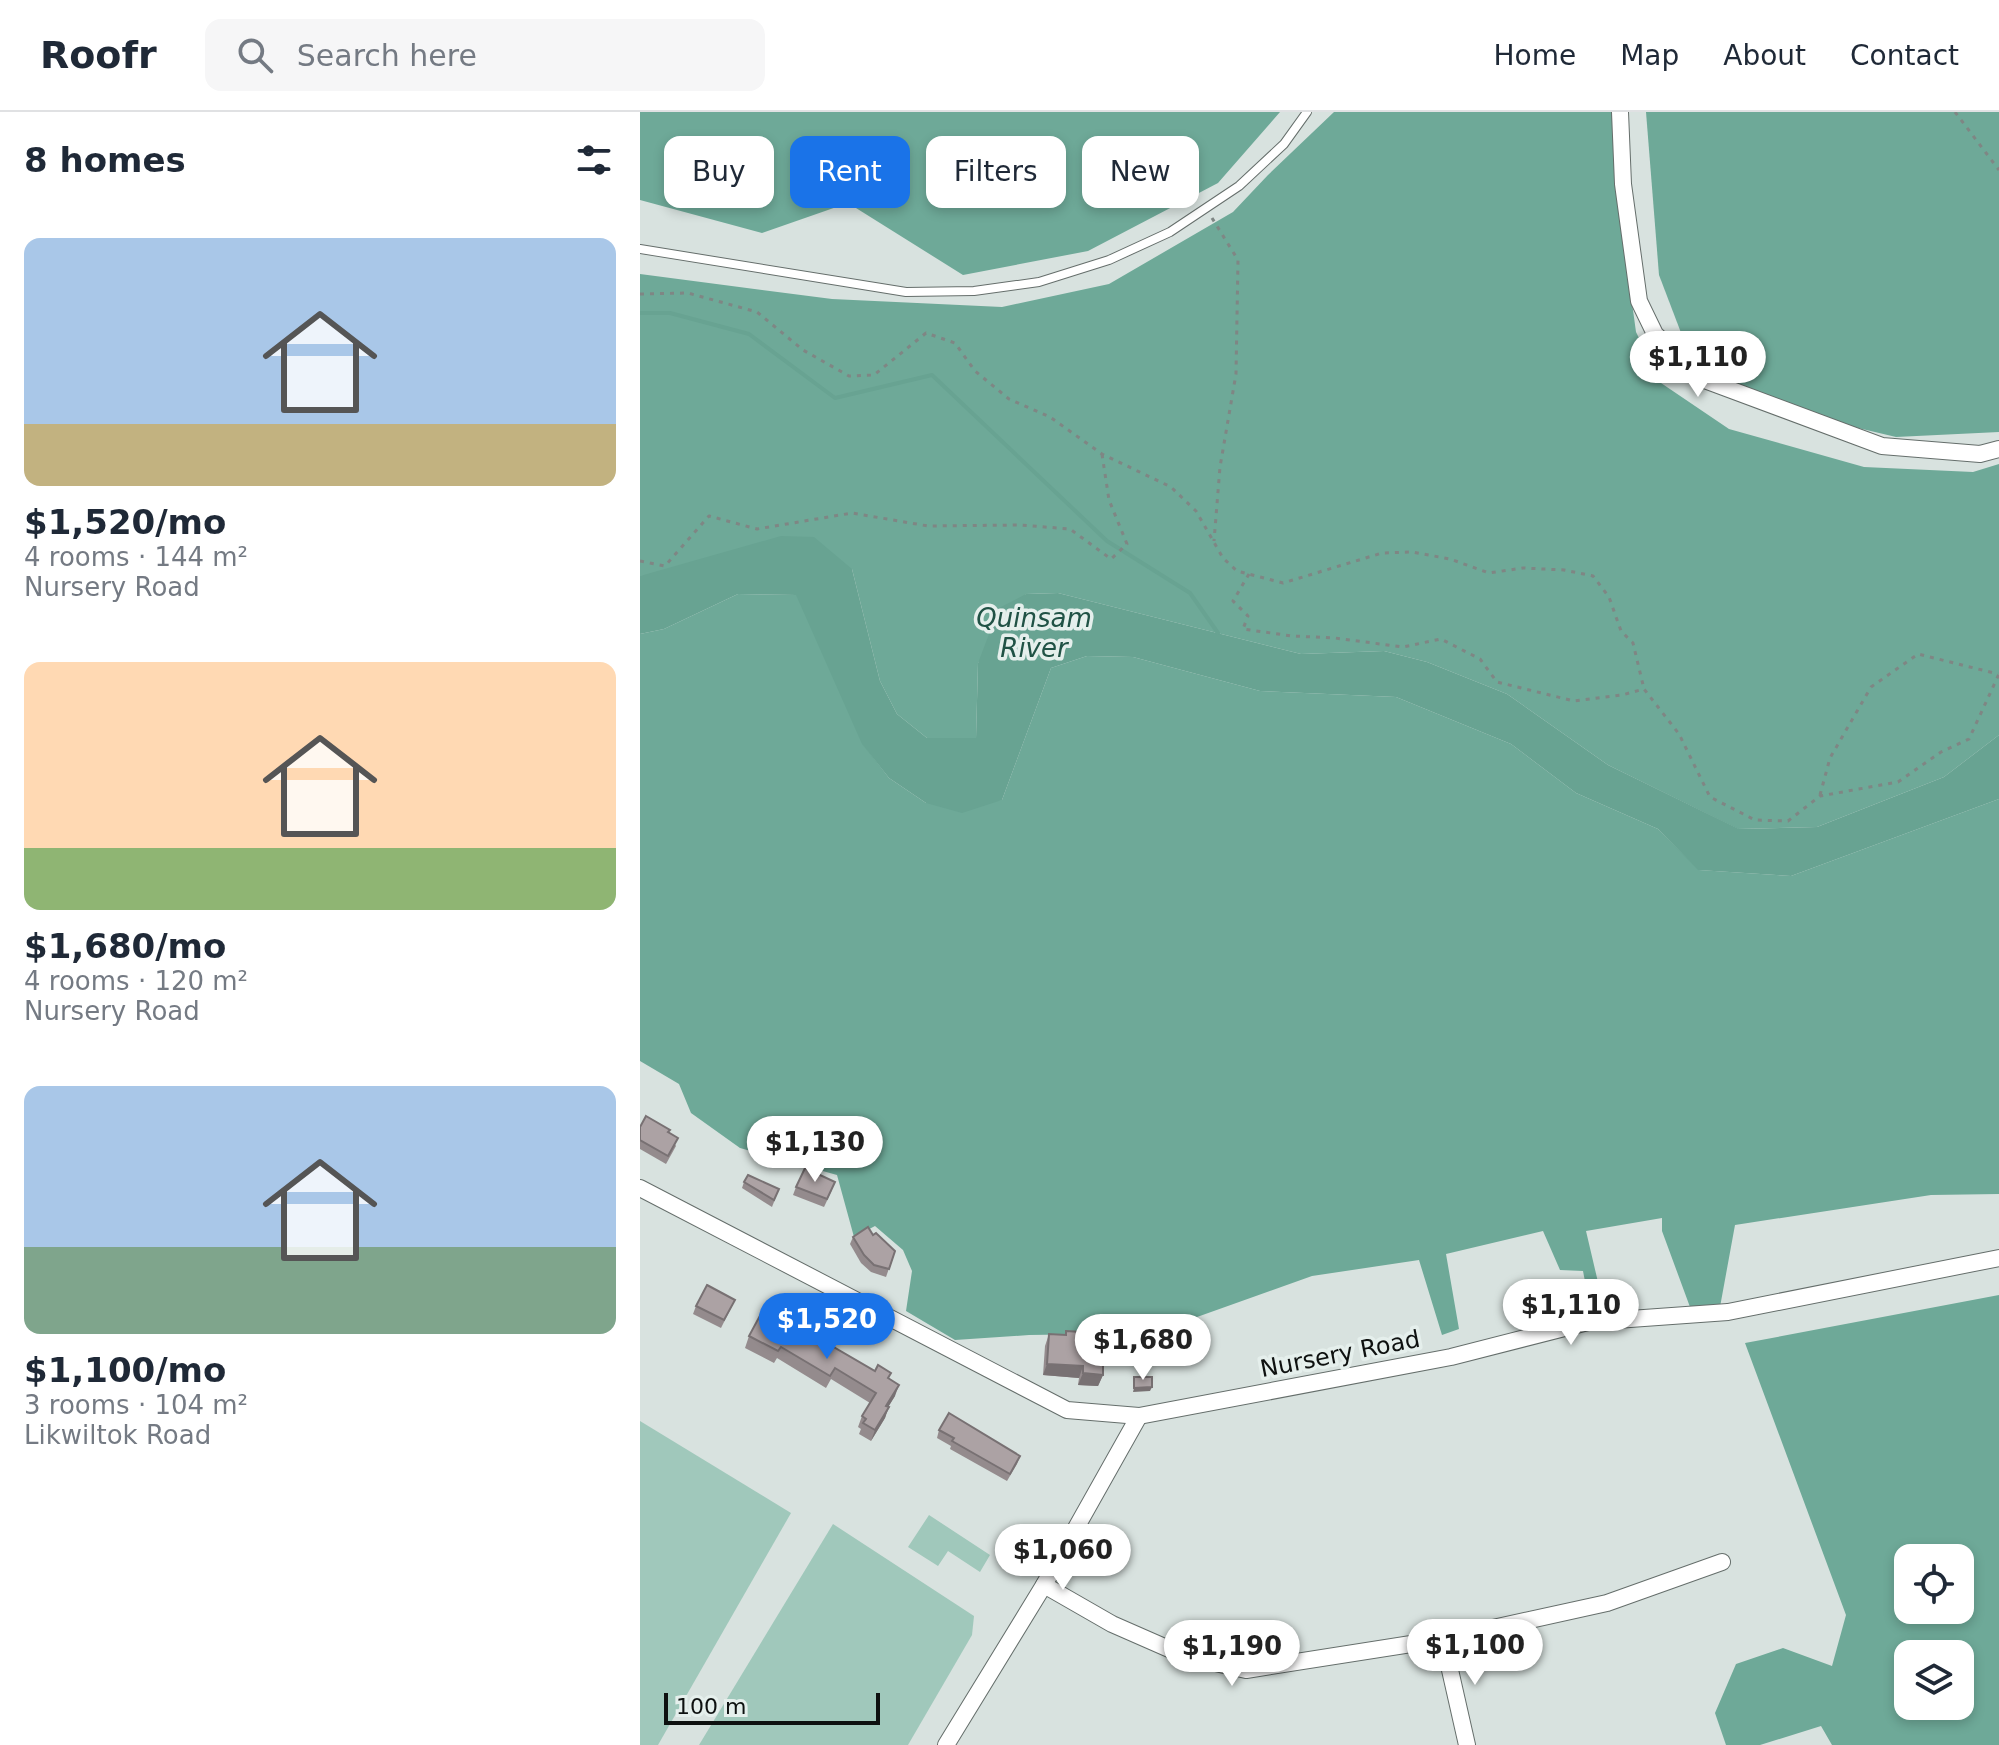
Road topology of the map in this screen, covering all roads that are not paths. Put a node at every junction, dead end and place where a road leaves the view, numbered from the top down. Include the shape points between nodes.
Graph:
1 (1307, 112) edge
2 (1620, 112) edge
3 (640, 249) edge
4 (1999, 449) edge
5 (640, 1188) edge
6 (1999, 1258) edge
7 (1139, 1416) junction
8 (1722, 1562) dead end
9 (1044, 1585) junction
10 (1443, 1639) junction
11 (946, 1745) edge
12 (1467, 1745) edge

1 - 3 lane via 1284,144 1239,186 1170,232 1109,260 1039,282 974,291 906,292
2 - 4 street via 1623,184 1639,301 1655,334 1702,379 1882,446 1980,454
5 - 7 street, Nursery Road via 1067,1410
6 - 7 street, Nursery Road via 1728,1312 1588,1322 1451,1357
7 - 9 street
8 - 10 street via 1607,1603
9 - 10 street via 1112,1624 1185,1656 1246,1670
9 - 11 street
10 - 12 street

